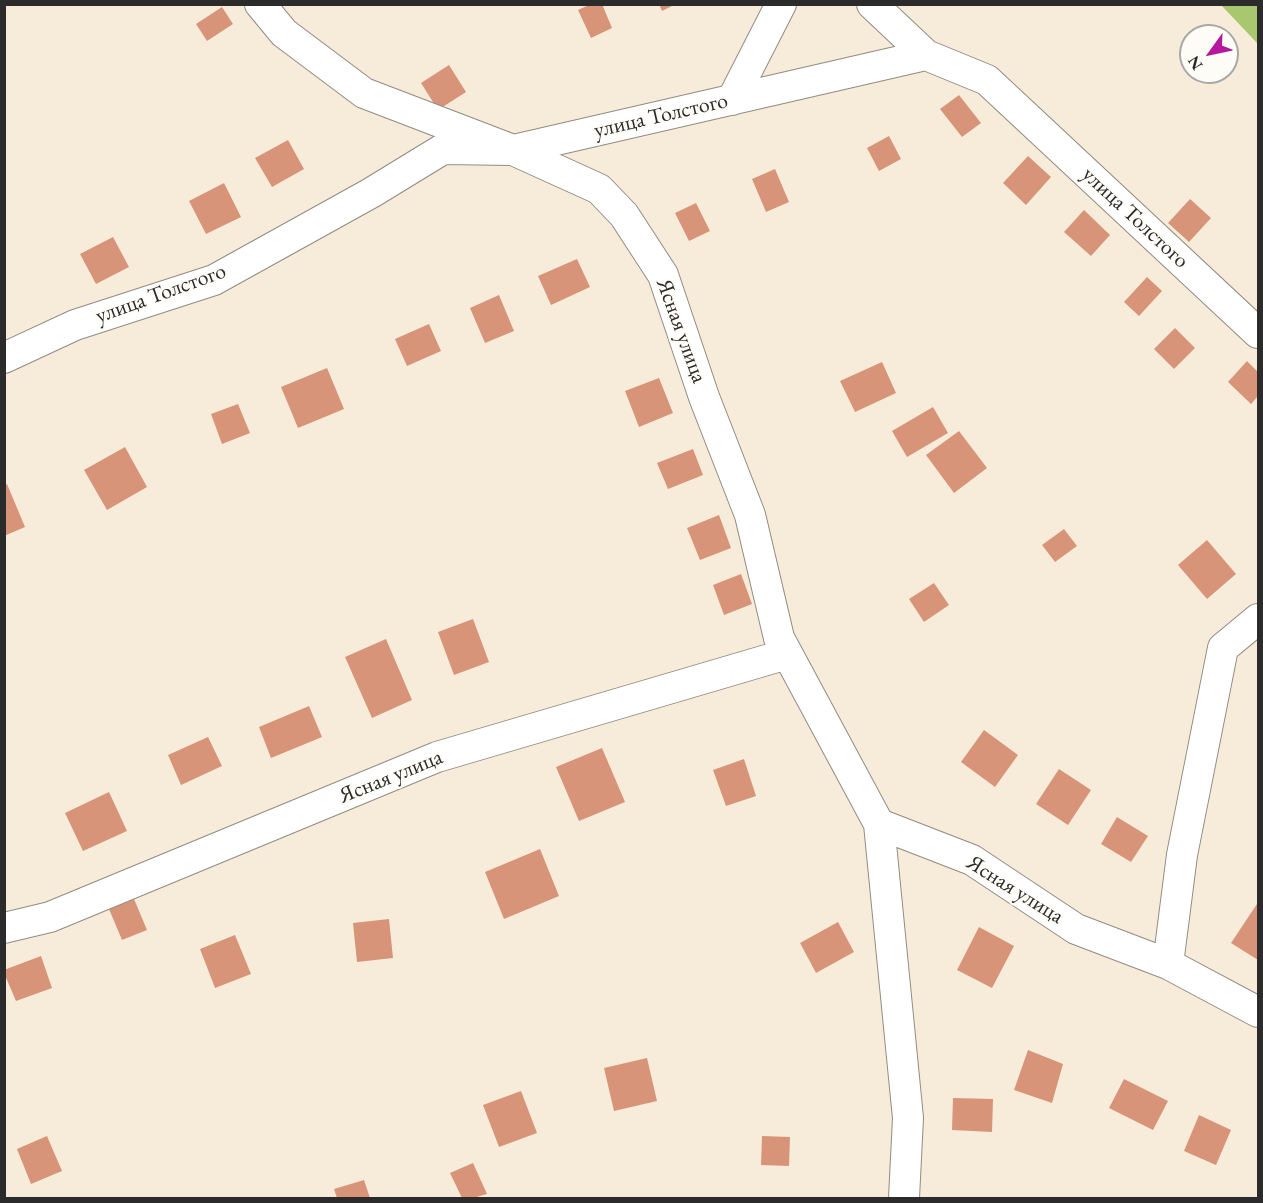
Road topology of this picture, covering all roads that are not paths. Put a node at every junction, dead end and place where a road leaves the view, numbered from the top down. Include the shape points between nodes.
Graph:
1 (260, 4) edge
2 (781, 4) edge
3 (872, 4) edge
4 (926, 55) junction
5 (732, 100) junction
6 (513, 150) junction
7 (1258, 333) edge
8 (4, 358) edge
9 (1258, 619) edge
10 (787, 654) junction
11 (879, 824) junction
12 (4, 928) edge
13 (1168, 964) junction
14 (1258, 1012) edge
15 (903, 1198) edge

1 - 6 street, Ясная улица via 284,33 364,93
2 - 5 street
3 - 4 street
4 - 5 street, улица Толстого
4 - 7 street, улица Толстого via 987,81
5 - 6 street, улица Толстого
6 - 8 street, улица Толстого via 443,149 213,280 75,325
6 - 10 street, Ясная улица via 599,189 624,215 663,275 704,397 750,515 778,638
9 - 13 street via 1223,648 1182,855
10 - 11 street, Ясная улица
10 - 12 street, Ясная улица via 437,757 50,917
11 - 13 street, Ясная улица via 972,860 1076,929
11 - 15 street via 908,1118
13 - 14 street, Ясная улица

